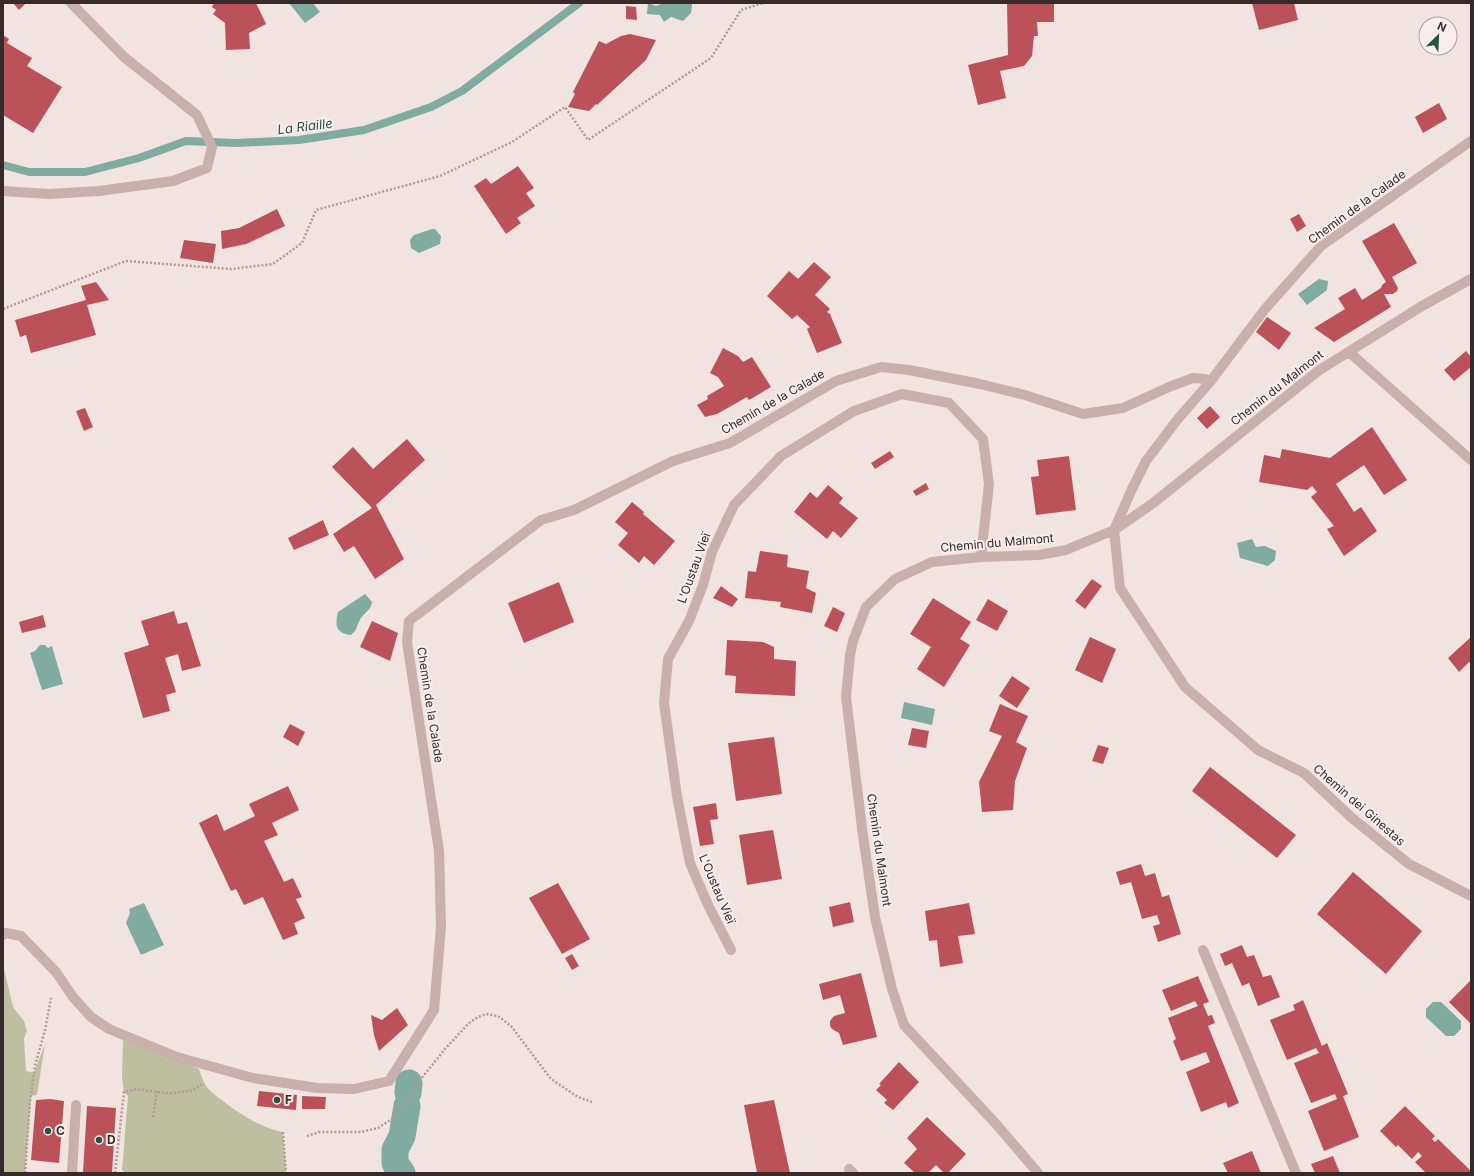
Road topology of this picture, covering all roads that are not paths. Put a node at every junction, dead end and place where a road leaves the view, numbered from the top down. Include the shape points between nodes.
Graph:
1 (71, 3) edge
2 (1471, 140) edge
3 (3, 191) edge
4 (1471, 279) edge
5 (1349, 352) junction
6 (1210, 382) junction
7 (1471, 460) edge
8 (1114, 530) junction
9 (981, 557) junction
10 (1471, 896) edge
11 (3, 935) edge
12 (731, 950) dead end
13 (1203, 950) dead end
14 (76, 1105) dead end
15 (72, 1173) edge
16 (1038, 1173) edge
17 (1296, 1173) edge

1 - 3 street via 124,57 197,116 212,147 207,168 173,181 100,191 49,194
2 - 6 street, Chemin de la Calade via 1321,246 1265,309
4 - 5 street, Chemin du Malmont
5 - 7 street
5 - 8 street, Chemin du Malmont via 1318,371 1152,504
6 - 8 street, Chemin de la Calade via 1146,461
6 - 11 street, Chemin de la Calade via 1192,378 1124,408 1083,414 988,386 881,367 836,381 730,443 673,461 574,510 541,520 410,621 406,642 440,851 441,927 434,1010 389,1081 354,1089 317,1088 253,1078 177,1057 109,1030 91,1017 56,972 20,936 6,933
8 - 9 street, Chemin du Malmont via 1066,550
8 - 10 street, Chemin dei Ginestas via 1120,588 1185,687 1258,750 1304,773 1352,818 1409,864
9 - 12 street, L'Oustau Vieï via 989,484 983,439 949,403 902,394 854,411 781,456 734,505 712,552 689,621 668,659 664,703 690,864
9 - 16 street, Chemin du Malmont via 932,562 895,579 866,607 853,641 846,697 875,917 892,989 904,1025
13 - 17 street
14 - 15 street

